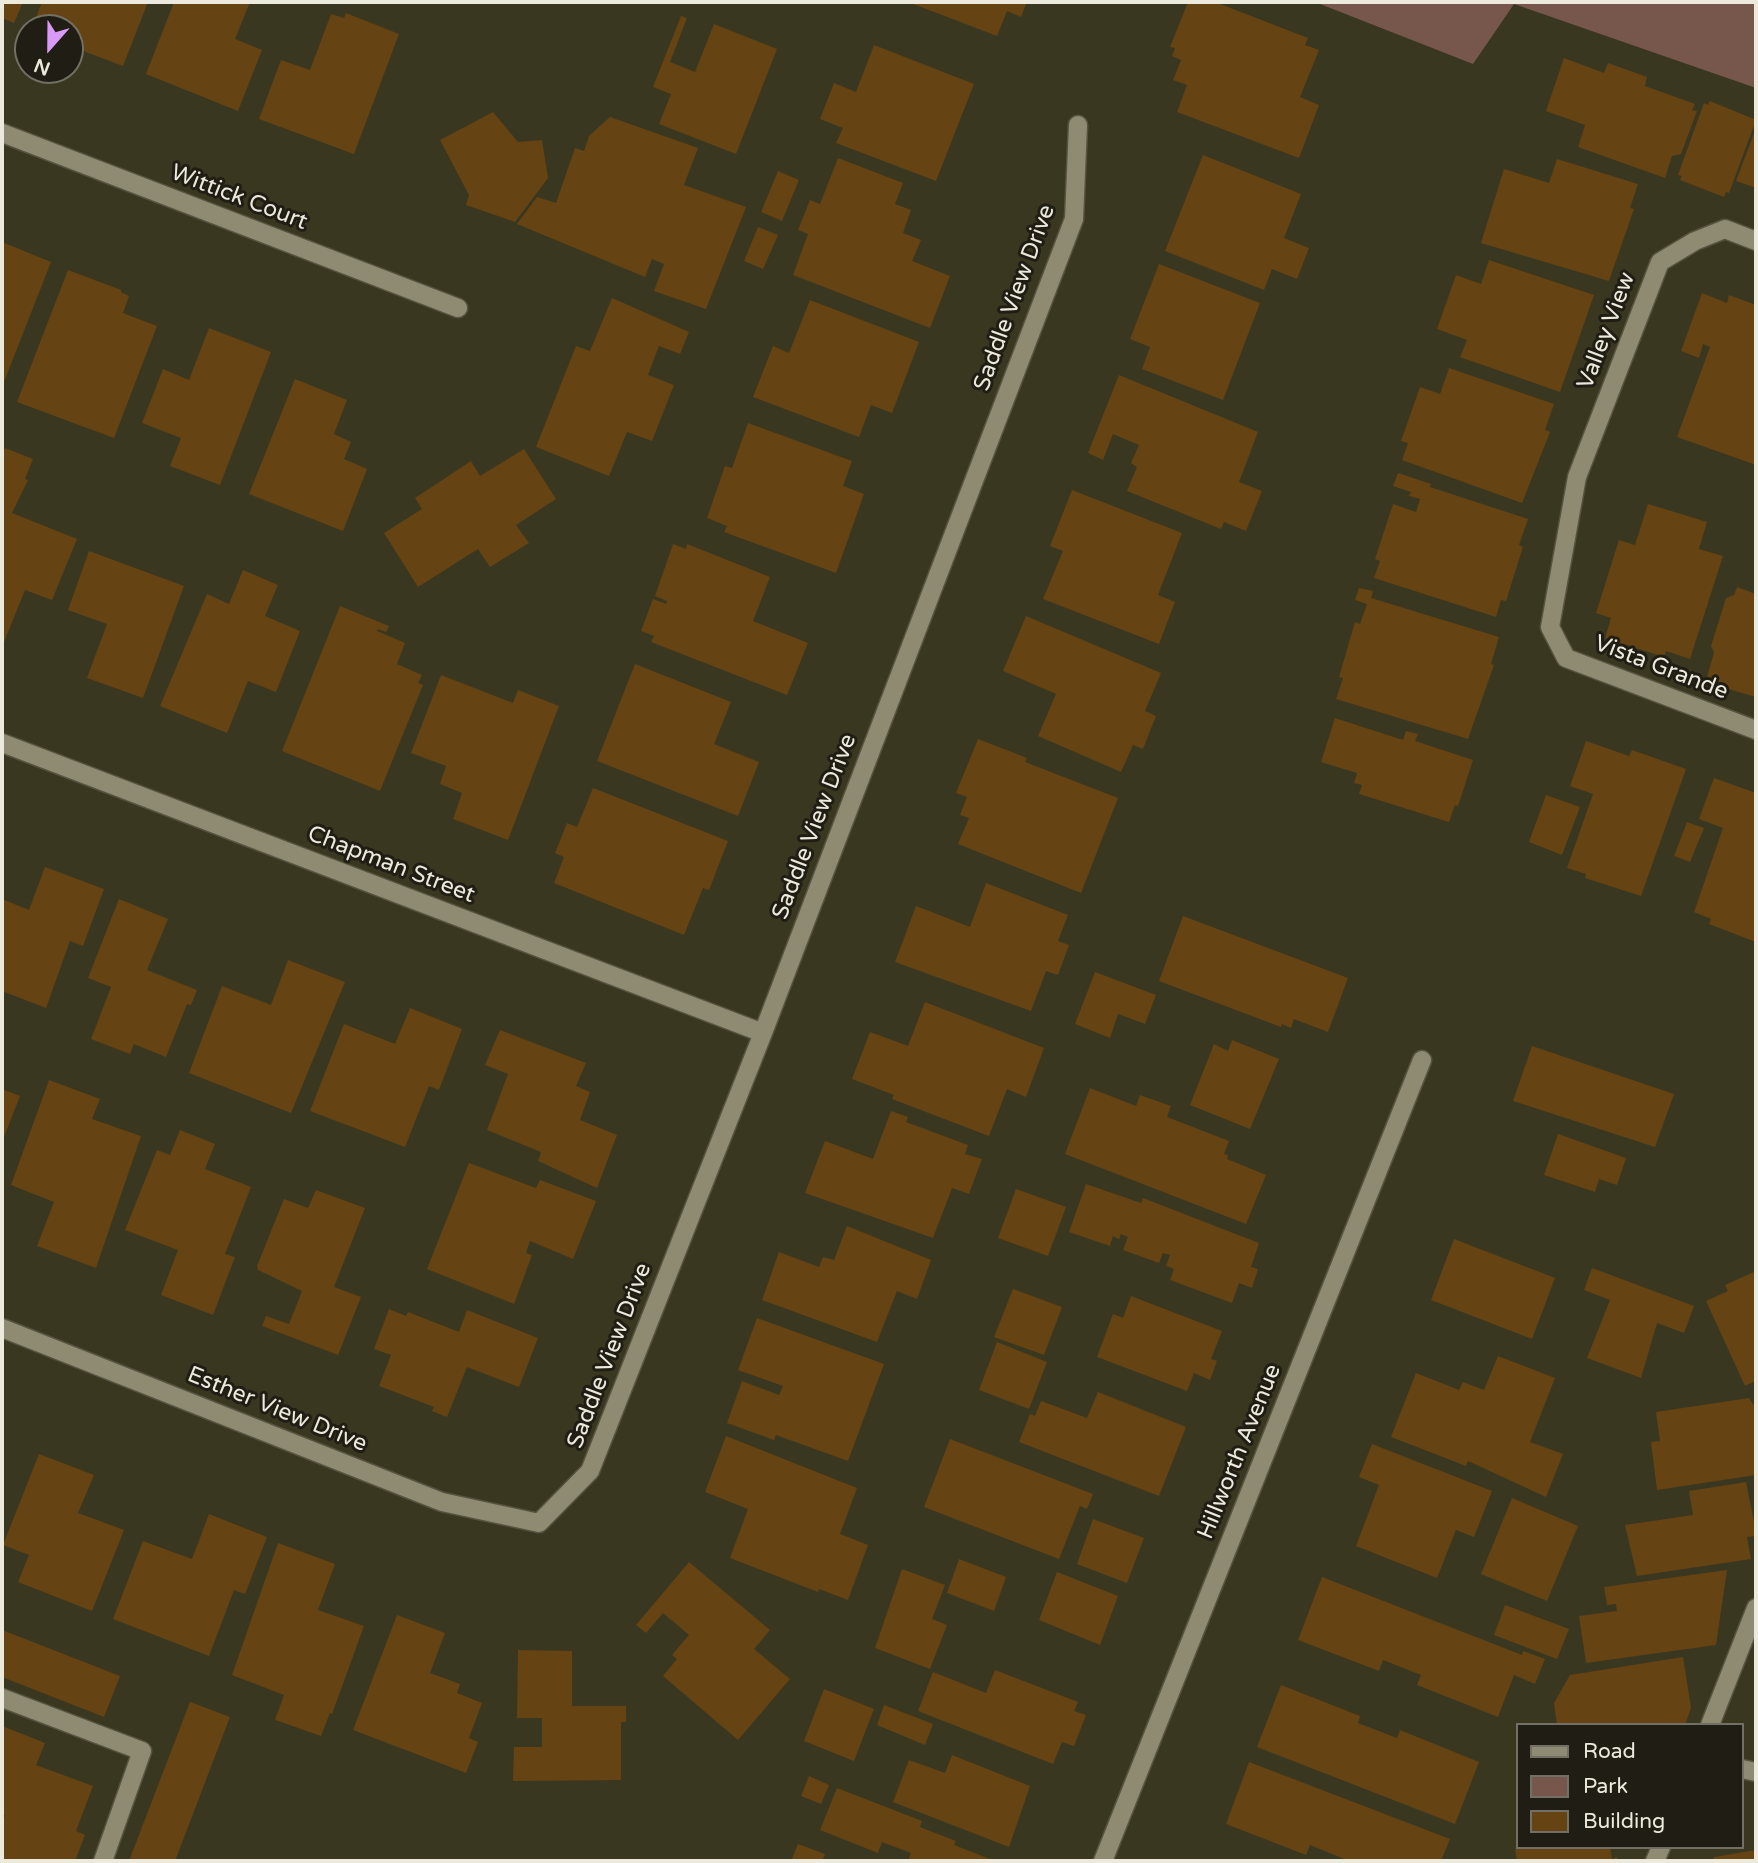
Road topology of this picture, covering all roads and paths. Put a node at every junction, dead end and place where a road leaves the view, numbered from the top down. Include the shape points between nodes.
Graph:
1 (1078, 125) dead end
2 (2, 133) edge
3 (1756, 241) edge
4 (458, 309) dead end
5 (1577, 477) joint
6 (1756, 730) edge
7 (2, 743) edge
8 (763, 1033) junction
9 (1422, 1060) dead end
10 (2, 1328) edge
11 (539, 1523) joint
12 (1756, 1608) edge
13 (2, 1698) edge
14 (1711, 1723) edge
15 (103, 1861) edge
16 (1103, 1861) edge

1 - 8 street, Saddle View Drive via 1074,219
2 - 4 street, Wittick Court
3 - 5 street, Valley View via 1725,229 1695,240 1660,262
5 - 6 street, Vista Grande via 1550,627 1566,658
7 - 8 street, Chapman Street
8 - 11 street, Saddle View Drive via 590,1471
9 - 16 street, Hillworth Avenue
10 - 11 street, Esther View Drive via 442,1502
12 - 14 street
13 - 15 street via 142,1751

